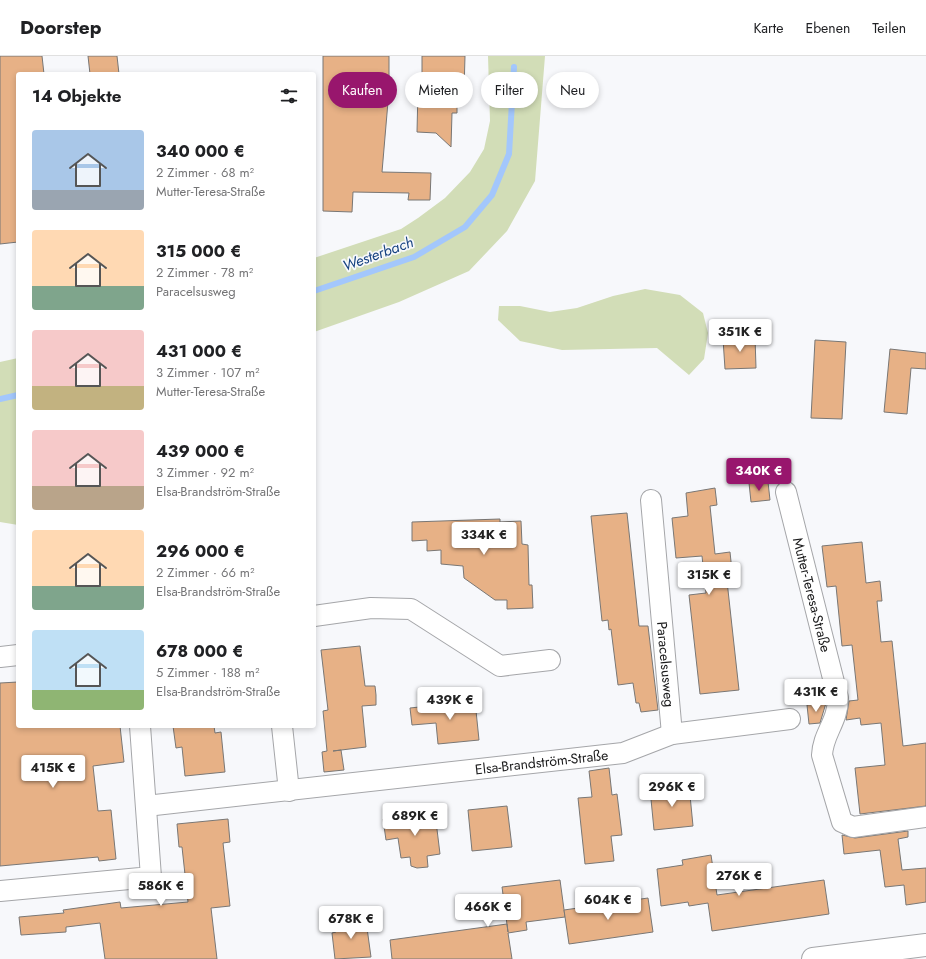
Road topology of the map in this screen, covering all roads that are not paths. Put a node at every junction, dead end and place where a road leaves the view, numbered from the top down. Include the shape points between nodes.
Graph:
1 (786, 492) dead end
2 (651, 500) dead end
3 (316, 616) edge
4 (16, 655) edge
5 (0, 657) edge
6 (550, 660) dead end
7 (790, 719) dead end
8 (140, 728) edge
9 (282, 728) edge
10 (672, 734) junction
11 (289, 791) junction
12 (146, 806) junction
13 (926, 817) edge
14 (0, 891) edge
15 (926, 945) edge
16 (852, 956) edge
17 (814, 959) edge

1 - 13 street, Mutter-Teresa-Straße via 838,698 838,711 823,745 822,755 842,822 853,827
2 - 10 street, Paracelsusweg
3 - 6 street via 371,608 411,609 500,666
4 - 5 street
7 - 10 street, Elsa-Brandström-Straße
8 - 12 street
9 - 11 street
10 - 11 street, Elsa-Brandström-Straße via 623,754
11 - 12 street, Elsa-Brandström-Straße
12 - 14 street via 151,877
15 - 16 main road
16 - 17 main road

